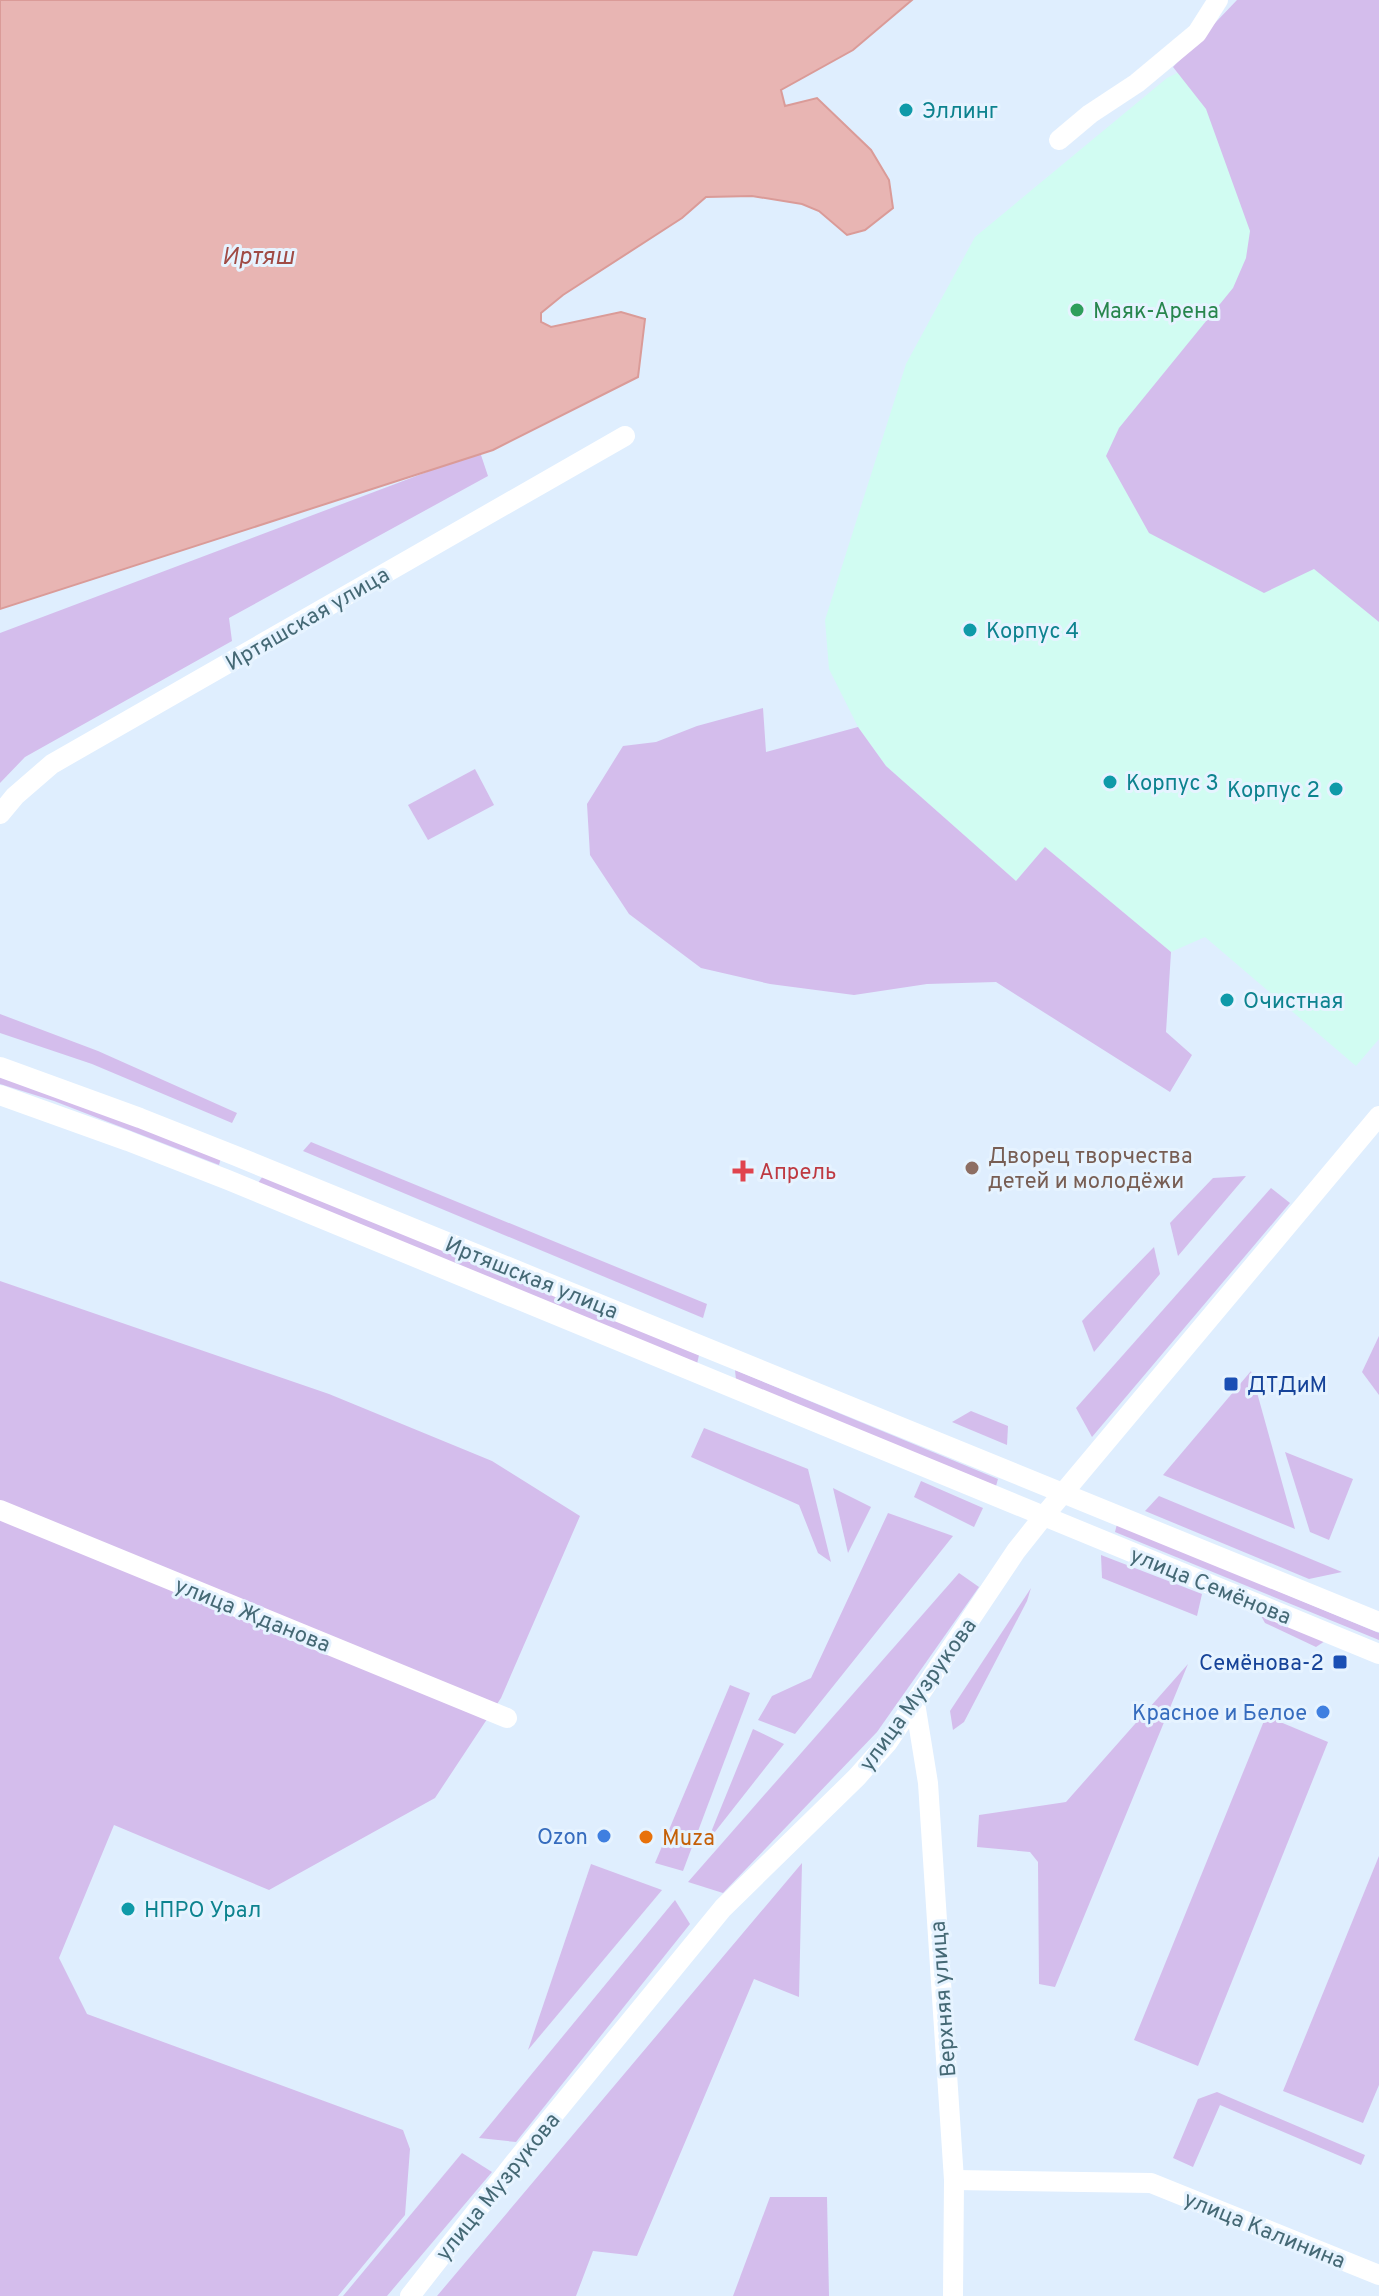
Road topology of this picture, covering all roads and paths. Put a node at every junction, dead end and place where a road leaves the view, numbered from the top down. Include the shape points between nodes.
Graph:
1 (1218, 0) edge
2 (1059, 140) dead end
3 (625, 436) dead end
4 (0, 814) edge
5 (0, 1067) edge
6 (0, 1095) edge
7 (1379, 1116) edge
8 (236, 1156) junction
9 (228, 1180) junction
10 (721, 1354) junction
11 (711, 1380) junction
12 (1062, 1493) junction
13 (0, 1510) edge
14 (1043, 1517) junction
15 (1379, 1622) edge
16 (1379, 1654) edge
17 (915, 1703) junction
18 (507, 1718) dead end
19 (954, 2180) junction
20 (1379, 2275) edge
21 (410, 2296) edge
22 (953, 2296) edge

1 - 2 street via 1197,33
3 - 4 street, Иртяшская улица via 52,764
5 - 8 street, Иртяшская улица
6 - 9 street, Иртяшская улица
7 - 12 street, улица Музрукова
8 - 9 street
8 - 10 street, Иртяшская улица
9 - 11 street, Иртяшская улица
10 - 11 street
10 - 12 street, Иртяшская улица
11 - 14 street, Иртяшская улица
12 - 14 street, улица Музрукова
12 - 15 street, улица Семёнова
13 - 18 street, улица Жданова
14 - 16 street, улица Семёнова
14 - 17 street, улица Музрукова
17 - 19 street, Верхняя улица via 928,1783
17 - 21 street, улица Музрукова via 857,1777 723,1908
19 - 20 street, улица Калинина via 1151,2183
19 - 22 street, Верхняя улица

